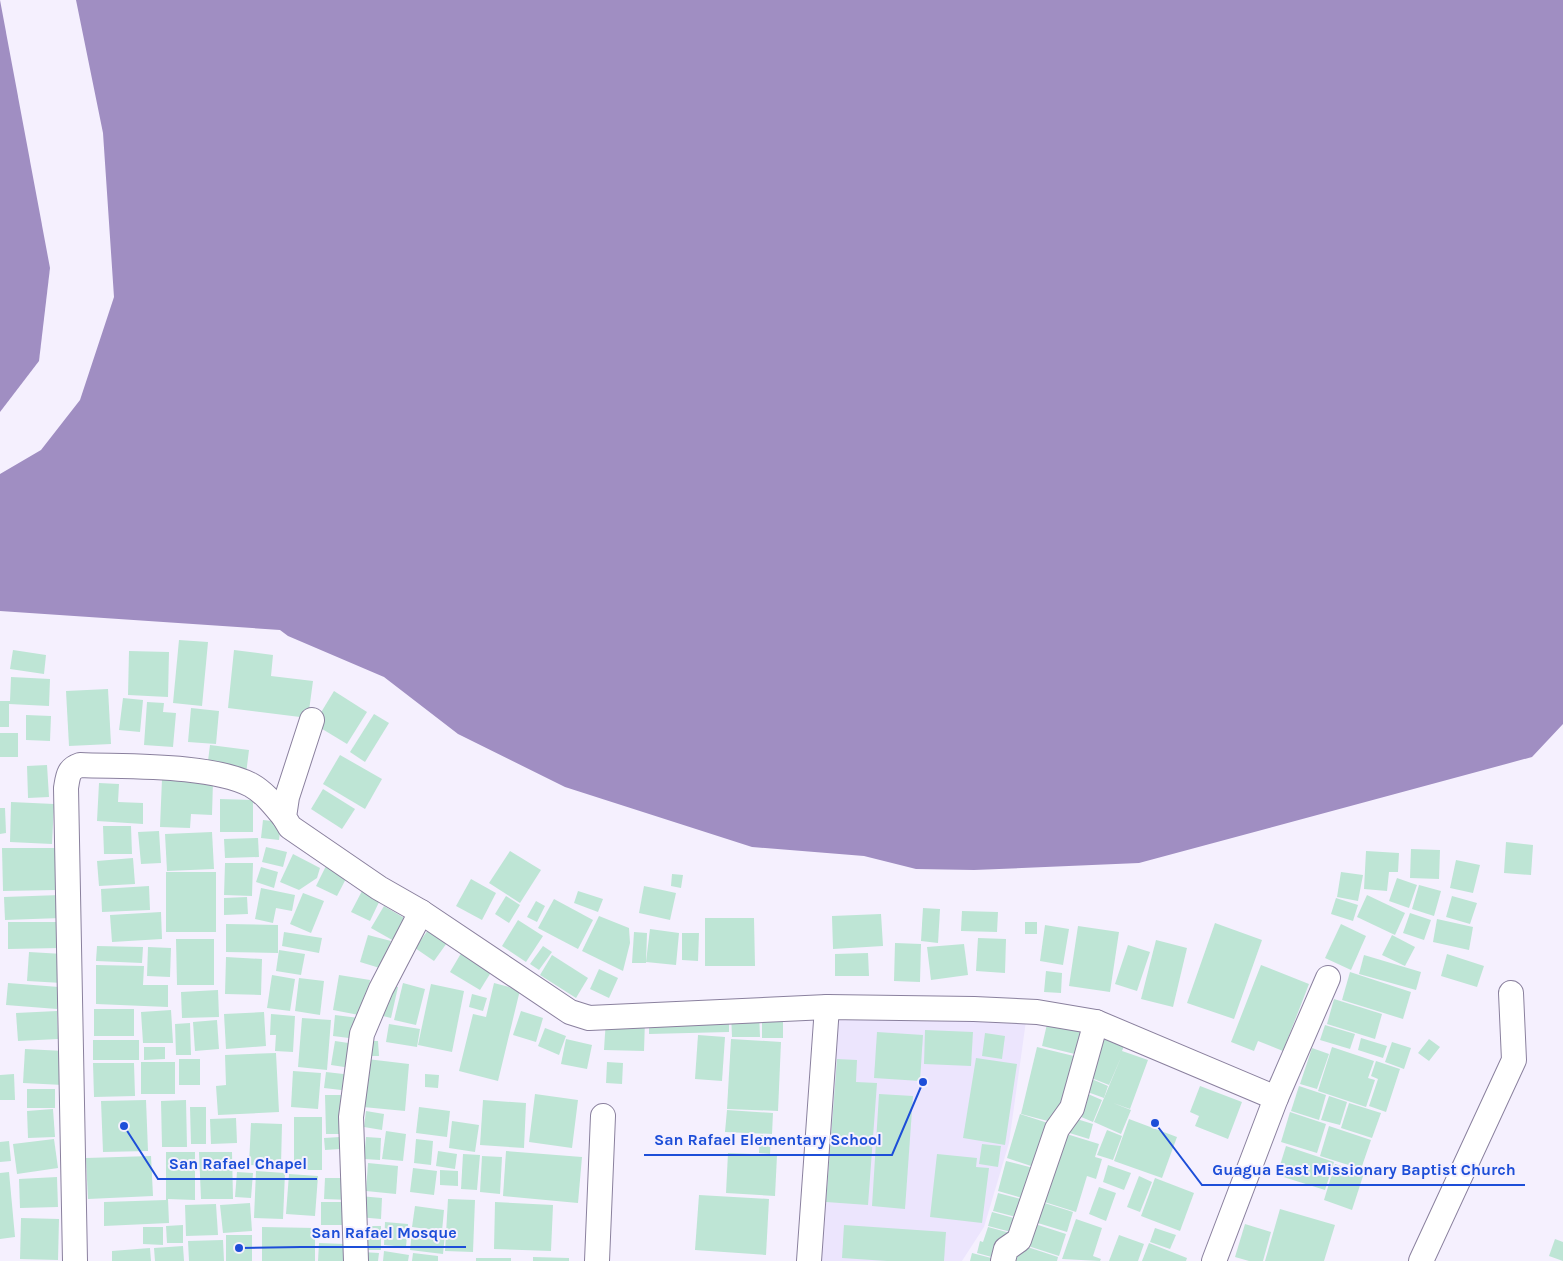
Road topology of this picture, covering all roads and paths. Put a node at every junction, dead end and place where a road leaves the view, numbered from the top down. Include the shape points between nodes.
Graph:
1 (312, 720) dead end
2 (284, 817) junction
3 (421, 912) junction
4 (1328, 978) dead end
5 (1511, 993) dead end
6 (827, 1007) junction
7 (1096, 1022) junction
8 (1276, 1098) junction
9 (603, 1116) dead end
10 (75, 1261) edge
11 (356, 1261) edge
12 (597, 1261) edge
13 (809, 1261) edge
14 (1003, 1261) edge
15 (1214, 1261) edge
16 (1421, 1261) edge

1 - 2 street via 287,797
2 - 3 street via 290,827 378,888
2 - 10 street via 265,794 250,785 210,772 80,765 73,767 68,774
3 - 6 street via 570,1012 589,1018
3 - 11 street via 381,988 362,1034 351,1117
4 - 8 street
5 - 16 street via 1514,1060
6 - 7 street via 1037,1012
6 - 13 street
7 - 8 street
7 - 14 street via 1072,1108 1057,1129 1019,1240 1006,1249
8 - 15 street
9 - 12 street

